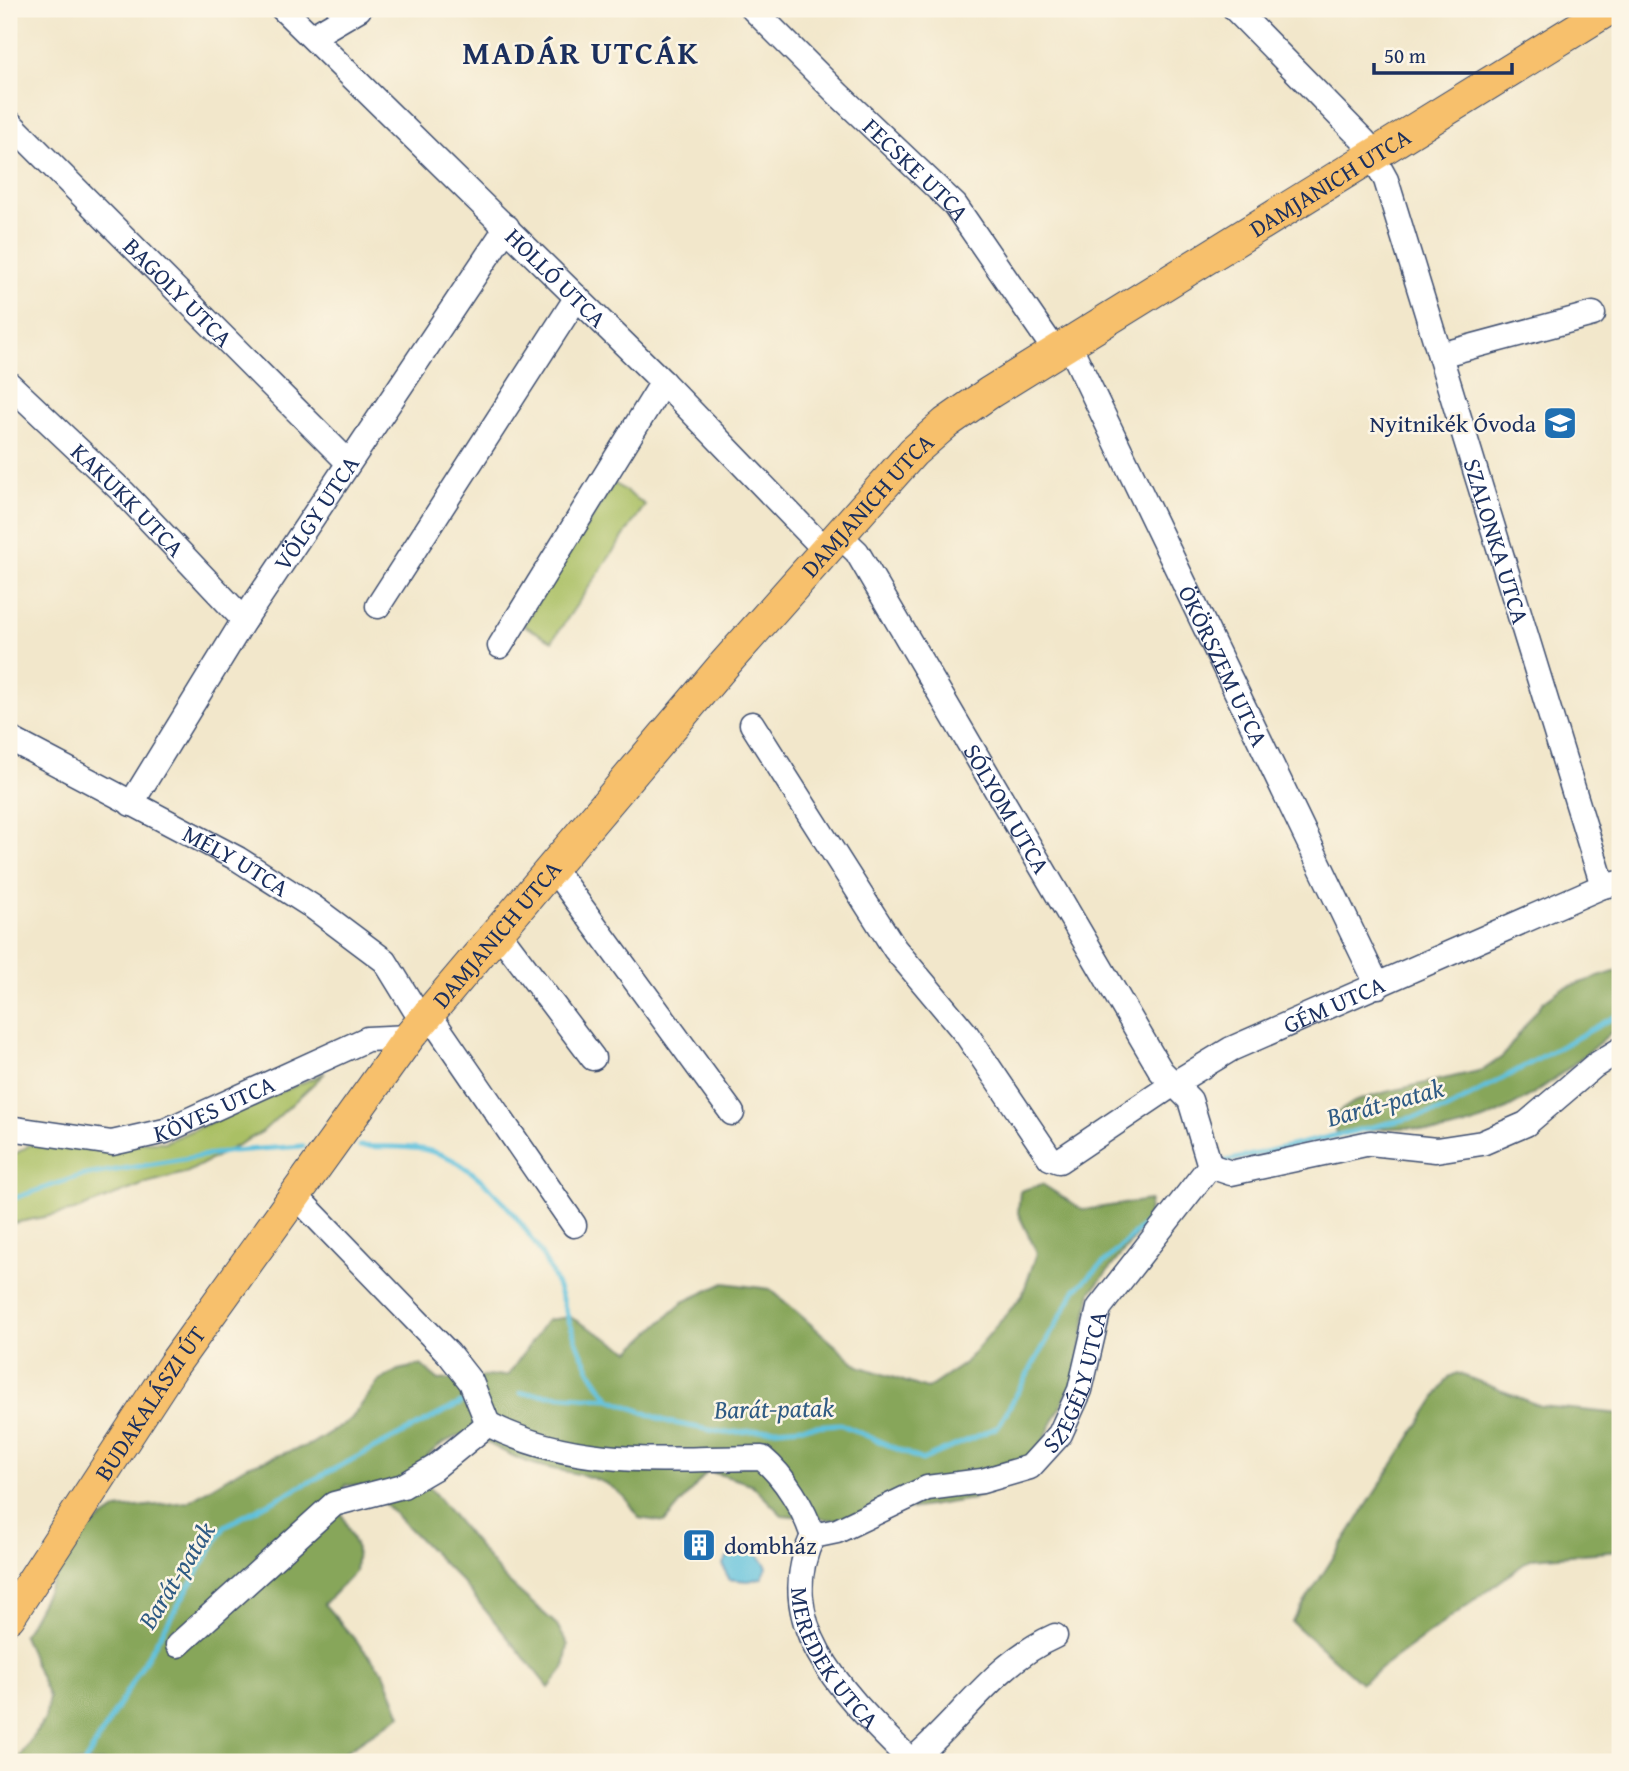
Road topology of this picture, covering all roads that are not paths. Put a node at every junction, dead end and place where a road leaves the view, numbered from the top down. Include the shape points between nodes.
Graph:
1 (283, 9) edge
2 (359, 9) edge
3 (753, 9) edge
4 (1235, 9) edge
5 (1609, 9) edge
6 (313, 36) junction
7 (9, 122) edge
8 (1374, 157) junction
9 (507, 227) junction
10 (577, 296) junction
11 (1592, 314) dead end
12 (1062, 348) junction
13 (1440, 355) junction
14 (663, 382) junction
15 (9, 384) edge
16 (347, 461) junction
17 (832, 542) junction
18 (378, 606) dead end
19 (244, 620) junction
20 (500, 646) dead end
21 (752, 724) dead end
22 (14, 741) dead end
23 (131, 804) junction
24 (552, 867) junction
25 (1611, 884) edge
26 (498, 932) junction
27 (1378, 986) junction
28 (420, 1024) junction
29 (1620, 1050) edge
30 (593, 1058) dead end
31 (1175, 1083) junction
32 (732, 1113) dead end
33 (9, 1128) edge
34 (1210, 1166) junction
35 (295, 1195) junction
36 (574, 1225) dead end
37 (488, 1424) junction
38 (813, 1536) junction
39 (9, 1617) edge
40 (1055, 1636) dead end
41 (178, 1645) dead end
42 (912, 1762) edge

1 - 6 street, HOLLÓ UTCA
2 - 6 street
3 - 12 street, FECSKE UTCA via 956,205
4 - 8 street, SZALONKA UTCA via 1365,142
5 - 8 main road, DAMJANICH UTCA
6 - 9 street, HOLLÓ UTCA
7 - 16 street, BAGOLY UTCA
8 - 12 main road, DAMJANICH UTCA
8 - 13 street, SZALONKA UTCA via 1386,180
9 - 10 street, HOLLÓ UTCA
9 - 16 street, VÖLGY UTCA
10 - 14 street, HOLLÓ UTCA
10 - 18 street
11 - 13 street
12 - 17 main road, DAMJANICH UTCA via 946,423 880,486
12 - 27 street, ÖKÖRSZEM UTCA
13 - 25 street, SZALONKA UTCA
14 - 17 street, HOLLÓ UTCA
14 - 20 street
15 - 19 street, KAKUKK UTCA via 124,493
16 - 19 street, VÖLGY UTCA
17 - 24 main road, DAMJANICH UTCA
17 - 31 street, SÓLYOM UTCA via 857,552 1161,1071
19 - 23 street, VÖLGY UTCA
21 - 31 street, GÉM UTCA via 895,949 967,1035 1050,1158 1066,1159
22 - 23 street, MÉLY UTCA
23 - 28 street, MÉLY UTCA via 238,859 313,906 385,961
24 - 26 main road, DAMJANICH UTCA
24 - 32 street
25 - 27 street, GÉM UTCA
26 - 28 main road, DAMJANICH UTCA
26 - 30 street
27 - 31 street, GÉM UTCA via 1231,1049
28 - 33 street, KÖVES UTCA via 367,1039 165,1131 112,1143
28 - 35 main road, DAMJANICH UTCA
28 - 36 street, MÉLY UTCA
29 - 34 street via 1594,1066 1526,1124 1482,1143 1436,1150 1370,1143 1231,1172
31 - 34 street, SÓLYOM UTCA via 1190,1100
34 - 38 street, SZEGÉLY UTCA via 1099,1308 1080,1390 1060,1434 1030,1467 982,1481 927,1488 837,1531
35 - 37 street via 449,1354 471,1382
35 - 39 main road, BUDAKALÁSZI ÚT via 174,1364
37 - 38 street via 520,1441 590,1456 664,1462 762,1458 794,1498
37 - 41 street via 435,1468 402,1486 334,1504
38 - 42 street, MEREDEK UTCA via 801,1575 802,1608 811,1642 834,1677
40 - 42 street via 999,1672

